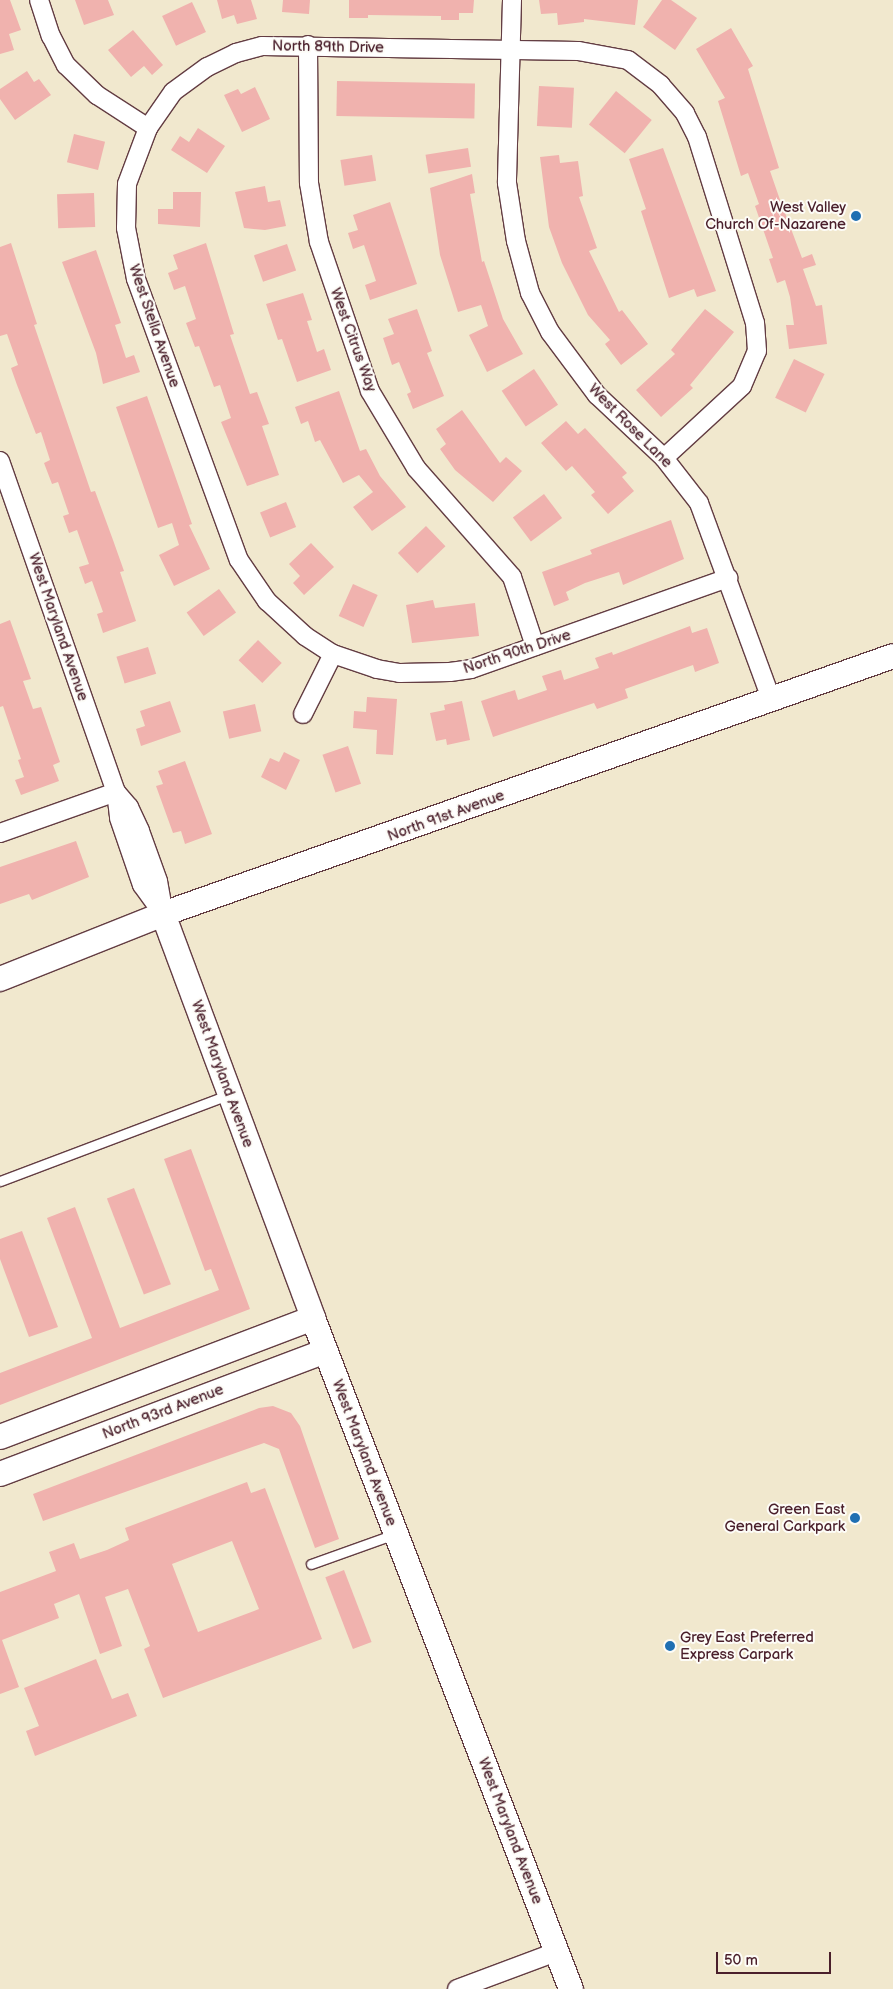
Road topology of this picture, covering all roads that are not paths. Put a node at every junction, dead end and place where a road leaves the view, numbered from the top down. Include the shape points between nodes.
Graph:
1 (39, 0) edge
2 (512, 0) edge
3 (308, 45) junction
4 (510, 52) junction
5 (148, 128) junction
6 (664, 458) junction
7 (0, 461) edge
8 (728, 578) junction
9 (305, 636) joint
10 (535, 646) junction
11 (333, 654) junction
12 (893, 656) edge
13 (771, 700) junction
14 (303, 714) dead end
15 (116, 792) junction
16 (0, 833) edge
17 (163, 914) junction
18 (0, 979) edge
19 (230, 1094) junction
20 (0, 1181) edge
21 (313, 1318) junction
22 (326, 1351) junction
23 (0, 1437) edge
24 (0, 1474) edge
25 (395, 1534) junction
26 (311, 1564) dead end
27 (556, 1952) junction
28 (457, 1989) edge
29 (571, 1989) edge

1 - 5 street via 51,36 66,65 97,95
2 - 4 street, West Rose Lane
3 - 4 street, North 89th Drive
3 - 5 street, North 89th Drive via 262,46 236,53 206,67 173,92
3 - 10 street, West Citrus Way via 309,183 319,242 370,391 416,468 512,577
4 - 6 street, West Rose Lane via 507,183 516,241 530,293 550,332 597,395
4 - 6 street, North 89th Drive via 578,51 628,60 660,85 685,113 697,137 748,292 757,351 742,386
5 - 9 street, West Stella Avenue via 127,184 126,228 136,279 238,560 266,601
6 - 8 street, West Rose Lane via 707,518
7 - 15 street, West Maryland Avenue
8 - 10 street, North 90th Drive
8 - 13 street, West Rose Lane
9 - 11 street, North 90th Drive
10 - 11 street, North 90th Drive via 471,669 429,675 377,669
11 - 14 street
12 - 13 main road, North 91st Avenue
13 - 17 main road, North 91st Avenue
15 - 16 street
15 - 17 street, West Maryland Avenue via 129,807 140,831 158,881
17 - 18 main road, North 91st Avenue
17 - 19 main road, West Maryland Avenue
19 - 20 lane
19 - 21 main road, West Maryland Avenue
21 - 22 main road, West Maryland Avenue
21 - 23 main road
22 - 24 main road, North 93rd Avenue
22 - 25 main road, West Maryland Avenue
25 - 26 lane
25 - 27 main road, West Maryland Avenue
27 - 28 street
27 - 29 main road, West Maryland Avenue

